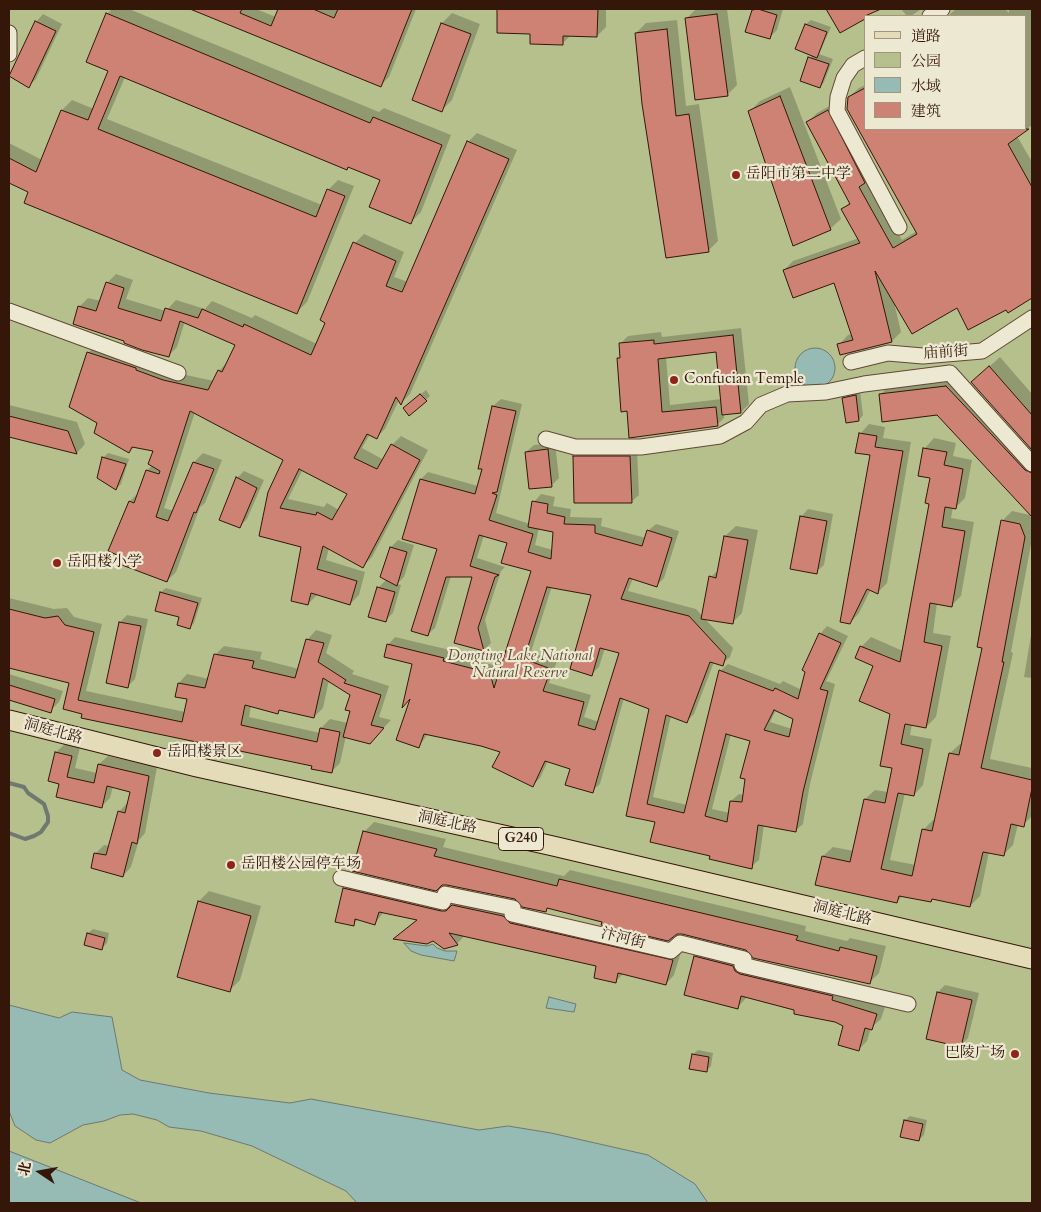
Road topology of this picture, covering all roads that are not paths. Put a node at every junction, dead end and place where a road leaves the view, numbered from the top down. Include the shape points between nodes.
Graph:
1 (9, 33) edge
2 (9, 54) edge
3 (864, 59) edge
4 (899, 227) dead end
5 (9, 311) edge
6 (1032, 318) edge
7 (851, 362) dead end
8 (178, 373) dead end
9 (546, 439) dead end
10 (1032, 464) edge
11 (9, 720) edge
12 (9, 730) edge
13 (340, 878) dead end
14 (1032, 959) edge
15 (1032, 967) edge
16 (908, 1004) dead end

1 - 2 street
3 - 4 street via 853,65 844,78 837,111
5 - 8 street
6 - 7 street, 庙前街 via 982,351 923,356 888,353
9 - 10 street via 575,447 642,447 720,436 746,422 761,405 787,394 821,393 950,373
11 - 14 main road, 洞庭北路 / G240 via 197,767 553,846
12 - 15 main road, 洞庭北路 / G240
13 - 16 street, 汴河街 via 443,902 445,894 513,908 512,914 671,951 680,944 744,959 742,965

